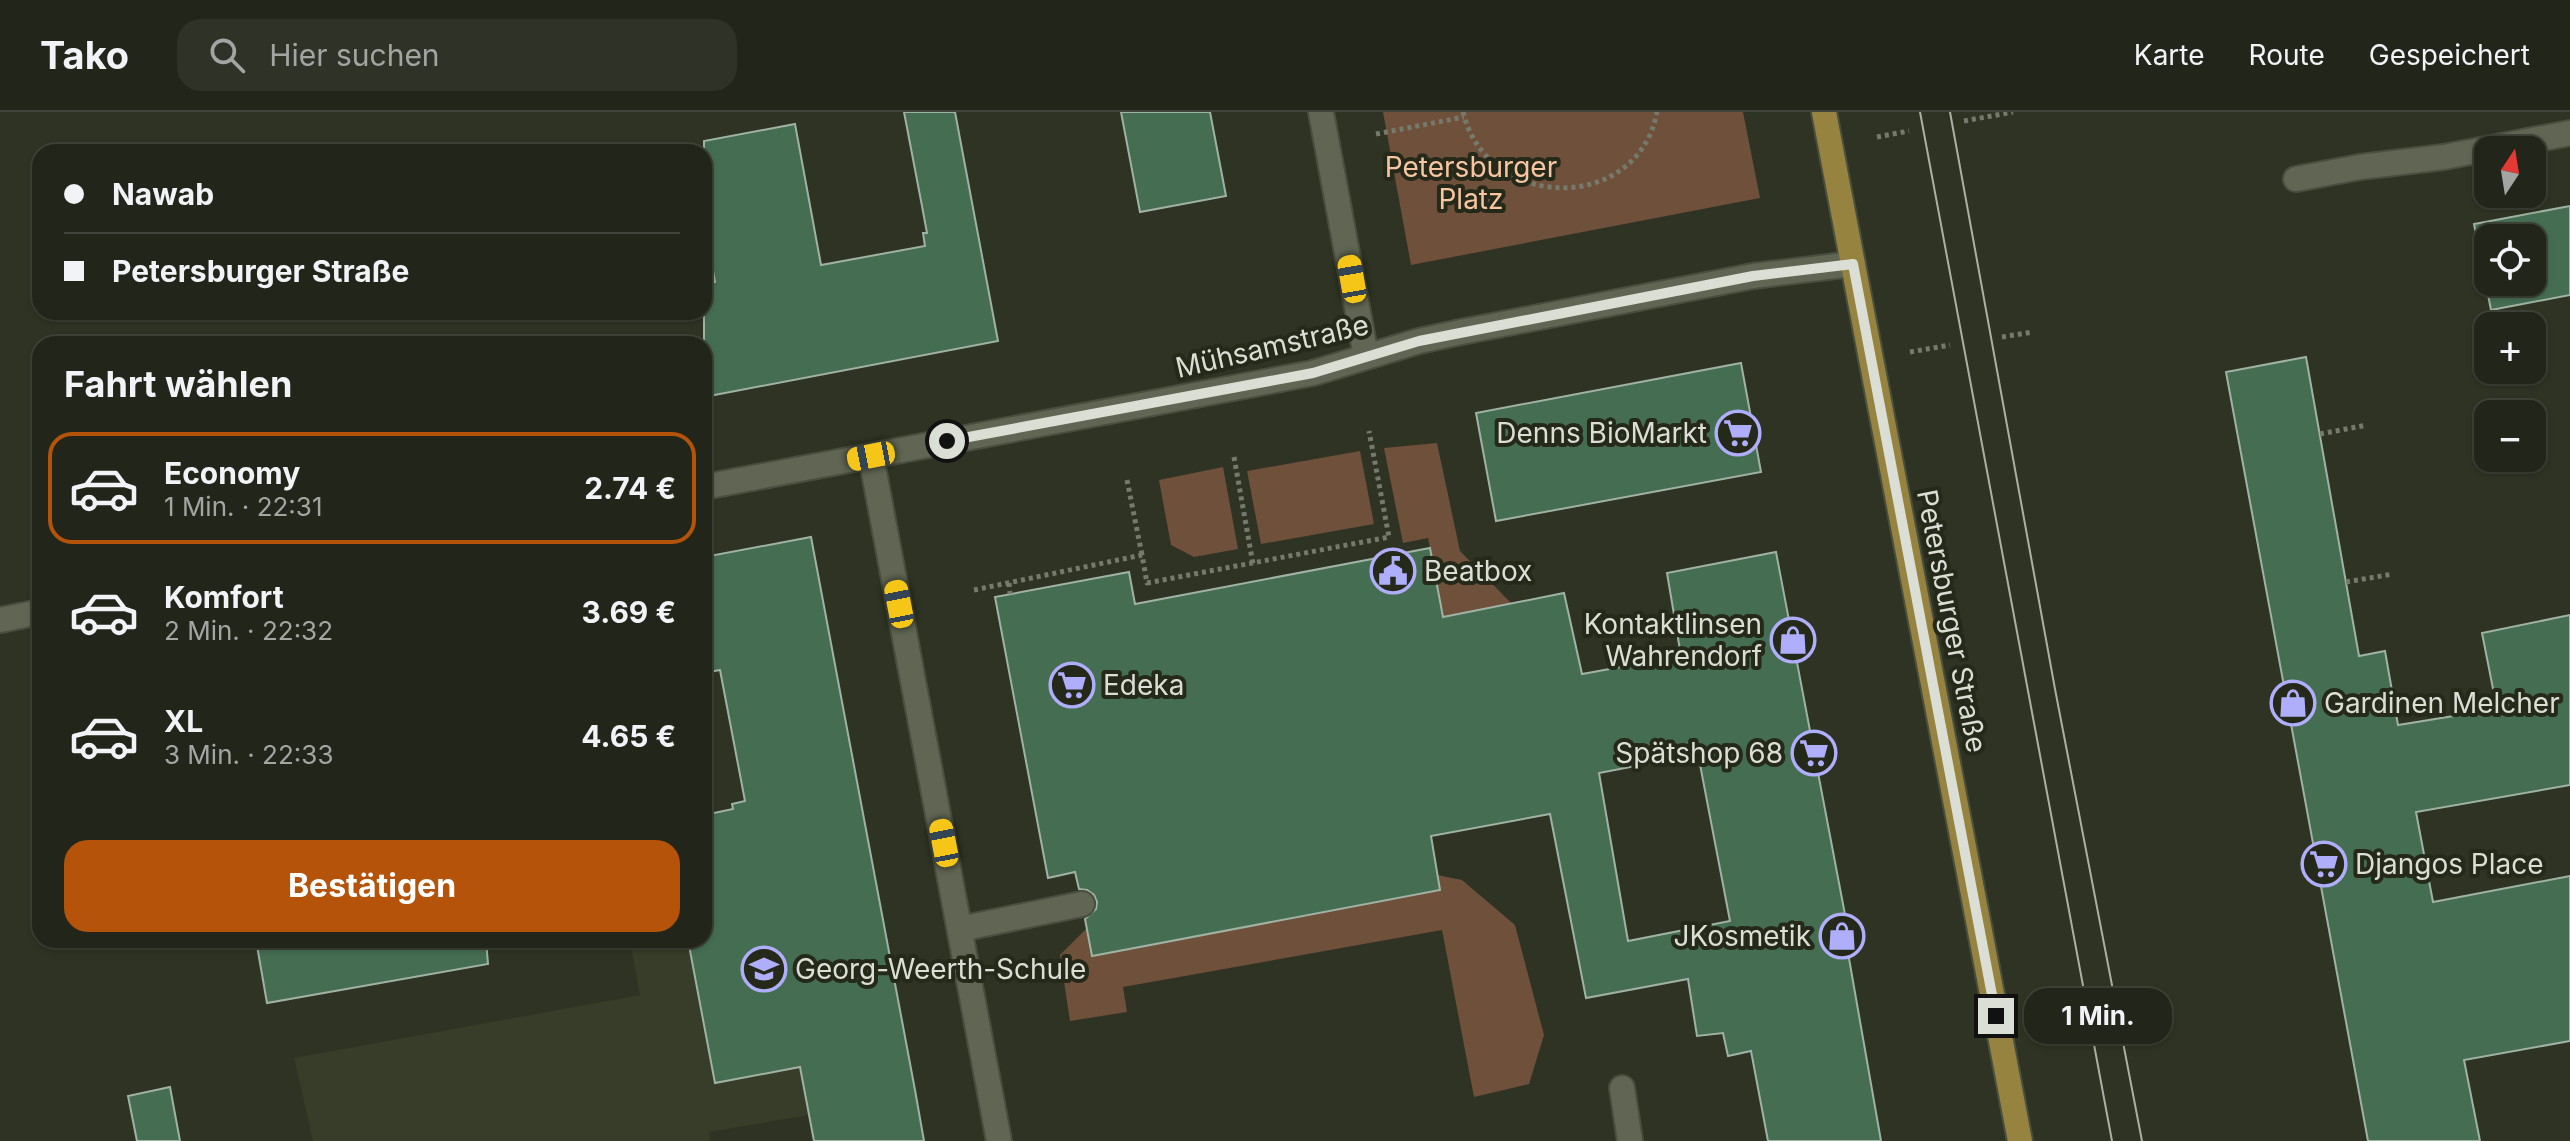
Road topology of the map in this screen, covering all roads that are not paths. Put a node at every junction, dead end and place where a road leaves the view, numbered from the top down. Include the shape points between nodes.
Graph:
1 (1321, 112) edge
2 (1824, 112) edge
3 (2570, 133) edge
4 (2296, 179) dead end
5 (1853, 264) junction
6 (1366, 356) junction
7 (871, 456) junction
8 (712, 486) edge
9 (32, 614) edge
10 (0, 620) edge
11 (1082, 904) dead end
12 (960, 929) junction
13 (1622, 1088) dead end
14 (999, 1141) edge
15 (1630, 1141) edge
16 (2020, 1141) edge

1 - 6 street
2 - 5 main road, Petersburger Straße
3 - 4 street
5 - 6 street, Mühsamstraße via 1753,276
5 - 16 main road, Petersburger Straße
6 - 7 street, Mühsamstraße via 1313,373
7 - 8 street, Mühsamstraße
7 - 12 street
9 - 10 street
11 - 12 street
12 - 14 street
13 - 15 street

